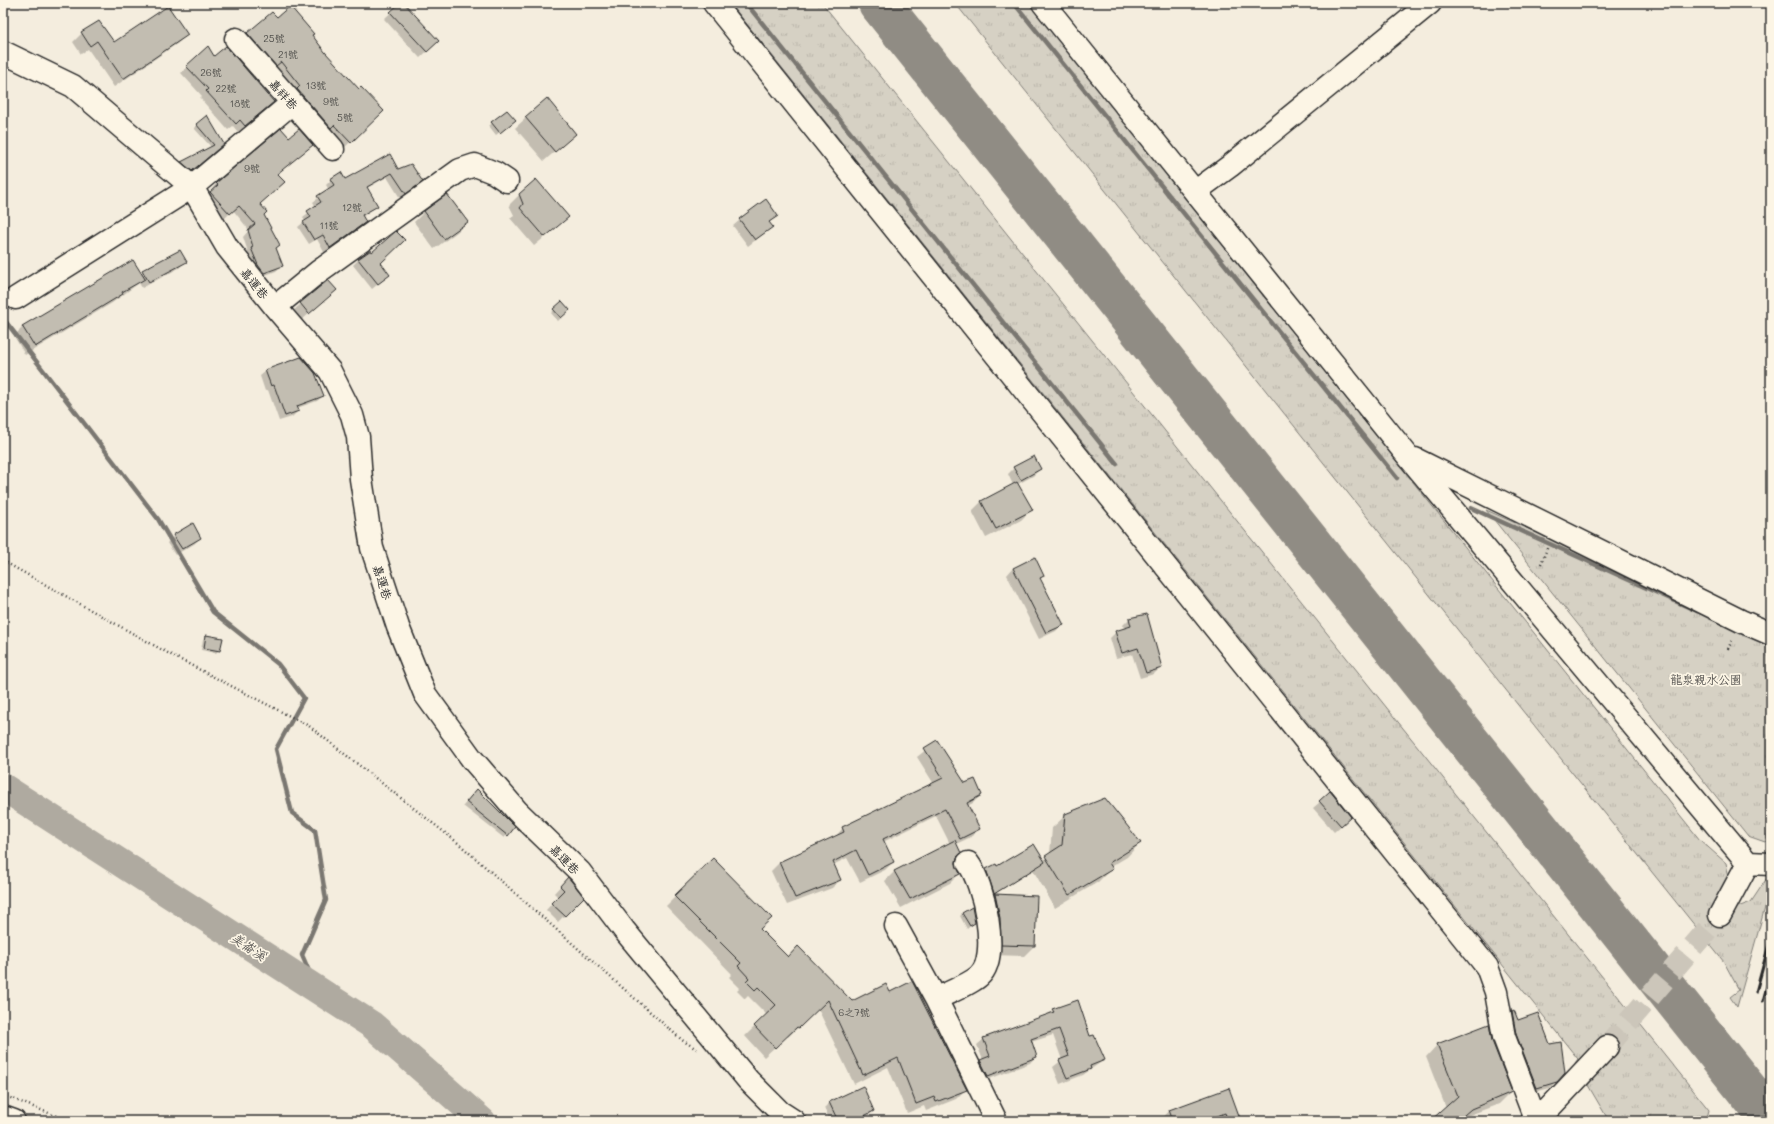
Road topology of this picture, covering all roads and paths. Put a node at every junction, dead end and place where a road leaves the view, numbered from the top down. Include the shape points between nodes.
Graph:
1 (714, 3) edge
2 (1043, 3) edge
3 (1430, 3) edge
4 (236, 39) dead end
5 (3, 52) edge
6 (292, 103) junction
7 (333, 149) dead end
8 (507, 181) dead end
9 (192, 187) junction
10 (1196, 191) junction
11 (16, 298) dead end
12 (274, 307) junction
13 (1407, 455) junction
14 (3, 561) edge
15 (1771, 634) edge
16 (968, 863) dead end
17 (1748, 863) junction
18 (1771, 864) edge
19 (1720, 915) tunnel mouth
20 (896, 926) dead end
21 (936, 999) junction
22 (1607, 1047) tunnel mouth
23 (702, 1052) dead end
24 (3, 1095) edge
25 (3, 1117) edge
26 (14, 1121) edge
27 (69, 1121) edge
28 (794, 1121) edge
29 (996, 1121) edge
30 (1537, 1121) edge

1 - 30 street via 1487,966 1496,992 1504,1037
2 - 10 street
3 - 10 street
4 - 6 street, 嘉祥巷
5 - 9 street, 嘉運巷 via 73,86
6 - 7 street, 嘉祥巷
6 - 9 street
8 - 12 street via 495,173 474,166 460,170 318,272
9 - 11 street
9 - 12 street, 嘉運巷 via 226,247
10 - 13 street
12 - 28 street, 嘉運巷 via 330,371 352,415 358,437 361,479 372,548 398,627 425,694 472,759 517,811 580,872 624,930 748,1080 780,1112
13 - 15 street
13 - 17 street
14 - 23 path via 175,657 309,726 458,843 682,1040
16 - 21 street via 986,908 990,940 986,965 980,976
17 - 18 street
17 - 19 street
20 - 21 street
21 - 29 street
22 - 30 street
24 - 27 path
25 - 26 street

